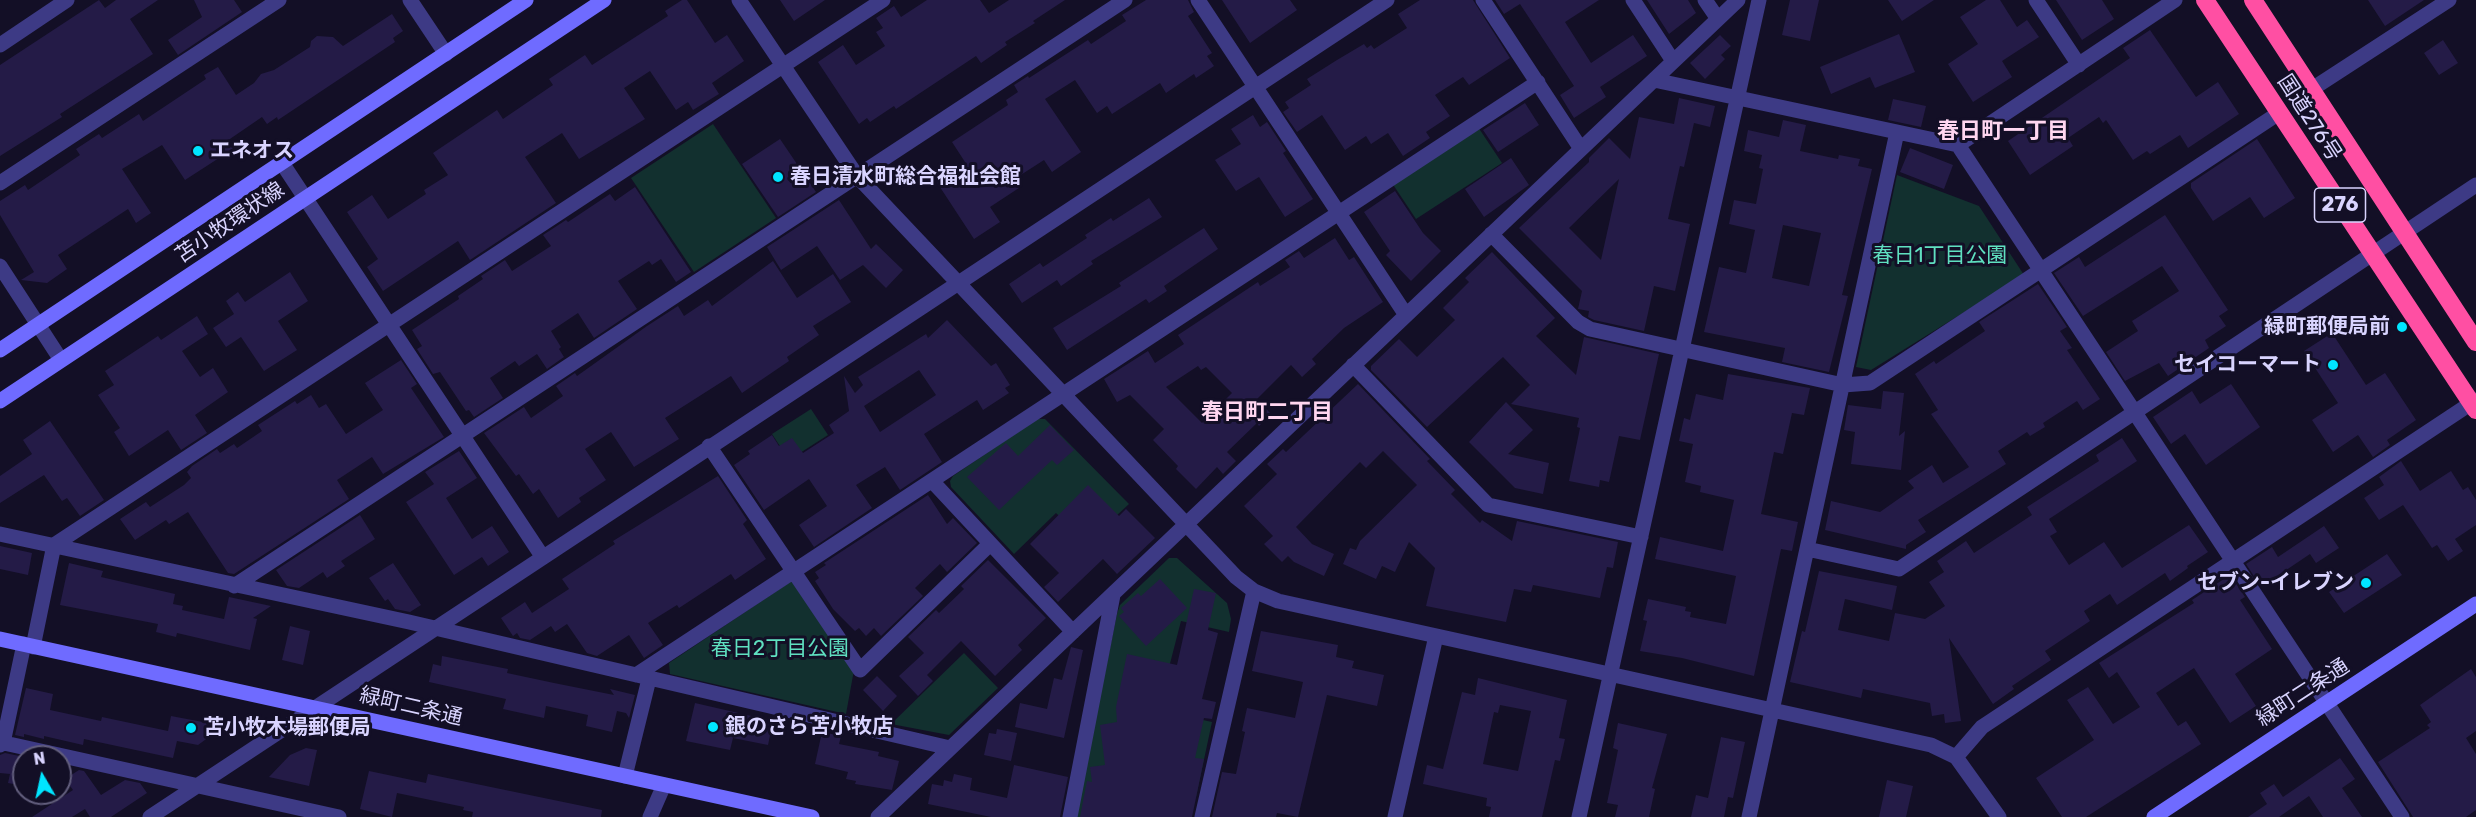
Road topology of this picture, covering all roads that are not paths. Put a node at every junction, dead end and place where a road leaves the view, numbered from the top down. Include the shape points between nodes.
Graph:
1 (67, 0) edge
2 (279, 0) edge
3 (410, 0) edge
4 (526, 0) edge
5 (604, 0) edge
6 (740, 0) edge
7 (883, 0) edge
8 (1125, 0) edge
9 (1198, 0) edge
10 (1387, 0) edge
11 (1483, 0) edge
12 (1633, 0) edge
13 (1705, 0) edge
14 (1738, 0) edge
15 (1759, 0) edge
16 (2036, 0) edge
17 (2175, 0) edge
18 (2205, 0) edge
19 (2253, 0) edge
20 (2449, 0) edge
21 (1718, 19) junction
22 (0, 45) edge
23 (446, 54) junction
24 (1673, 61) junction
25 (2079, 64) junction
26 (783, 65) junction
27 (1654, 80) junction
28 (1538, 82) junction
29 (1255, 87) junction
30 (2312, 89) junction
31 (1737, 98) junction
32 (2279, 113) junction
33 (1897, 132) junction
34 (1958, 145) junction
35 (1581, 149) junction
36 (282, 163) junction
37 (857, 176) junction
38 (0, 183) edge
39 (2476, 185) edge
40 (305, 198) junction
41 (1339, 213) junction
42 (2404, 232) junction
43 (1491, 234) junction
44 (2372, 254) junction
45 (0, 266) edge
46 (2040, 271) junction
47 (957, 282) junction
48 (1406, 315) junction
49 (38, 325) junction
50 (389, 325) junction
51 (2476, 342) edge
52 (1682, 349) junction
53 (0, 350) edge
54 (61, 360) junction
55 (1353, 365) junction
56 (1843, 386) junction
57 (1064, 394) junction
58 (0, 401) edge
59 (2474, 404) edge
60 (2134, 412) junction
61 (462, 436) junction
62 (709, 446) junction
63 (932, 481) junction
64 (1186, 524) junction
65 (0, 534) edge
66 (1641, 537) junction
67 (990, 544) junction
68 (54, 545) junction
69 (1807, 549) junction
70 (542, 556) junction
71 (2232, 562) junction
72 (793, 573) junction
73 (234, 586) junction
74 (1254, 591) junction
75 (1113, 595) junction
76 (2476, 604) edge
77 (434, 627) junction
78 (1073, 632) junction
79 (1436, 636) junction
80 (0, 639) edge
81 (29, 645) junction
82 (1611, 675) junction
83 (642, 677) junction
84 (2327, 703) junction
85 (316, 707) junction
86 (1772, 710) junction
87 (1, 743) edge
88 (950, 748) junction
89 (1956, 757) junction
90 (626, 776) junction
91 (199, 784) junction
92 (663, 784) junction
93 (150, 817) edge
94 (339, 817) edge
95 (650, 817) edge
96 (812, 817) edge
97 (878, 817) edge
98 (1070, 817) edge
99 (1202, 817) edge
100 (1395, 817) edge
101 (1579, 817) edge
102 (1749, 817) edge
103 (2000, 817) edge
104 (2154, 817) edge
105 (2402, 817) edge

1 - 22 street
2 - 38 street
3 - 23 street
4 - 23 main road, 苫小牧環状線
5 - 40 main road, 苫小牧環状線
6 - 26 street
7 - 26 street
8 - 37 street
9 - 29 street
10 - 29 street
11 - 28 street
12 - 24 street
13 - 21 street
14 - 21 street
15 - 31 street
16 - 25 street
17 - 25 street
18 - 32 highway, 国道276号 / 276
19 - 30 highway, 国道276号 / 276
20 - 30 street
21 - 24 street
23 - 36 main road, 苫小牧環状線
24 - 27 street
25 - 34 street
26 - 37 street
26 - 50 street
27 - 31 street
27 - 35 street
28 - 35 street
28 - 41 street
29 - 41 street
29 - 47 street
30 - 42 highway, 国道276号 / 276
31 - 33 street
31 - 52 street
32 - 44 highway, 国道276号 / 276
32 - 46 street
33 - 34 street
33 - 56 street
34 - 46 street
35 - 43 street
36 - 40 street
36 - 49 main road, 苫小牧環状線
37 - 47 street
37 - 61 street
39 - 42 street
40 - 50 street
40 - 54 main road, 苫小牧環状線
41 - 48 street
41 - 57 street
42 - 44 street
42 - 51 highway, 国道276号 / 276
43 - 48 street
43 - 52 street via 1578,322 1590,329
44 - 59 highway, 国道276号 / 276
44 - 60 street
45 - 49 street
46 - 56 street via 1870,383
46 - 60 street
47 - 57 street
47 - 62 street
48 - 55 street
49 - 53 main road, 苫小牧環状線
49 - 54 street
50 - 61 street
50 - 68 street
52 - 56 street
52 - 66 street
54 - 58 main road, 苫小牧環状線
55 - 64 street
55 - 66 street via 1488,504
56 - 69 street
57 - 63 street
57 - 64 street
59 - 71 street
60 - 69 street via 1899,569
60 - 71 street
61 - 70 street
61 - 73 street
62 - 70 street
62 - 72 street
63 - 67 street
63 - 72 street
64 - 74 street
64 - 75 street
65 - 68 street
66 - 82 street
67 - 72 street via 860,670
67 - 78 street
68 - 73 street
68 - 81 street
69 - 86 street
70 - 77 street
71 - 84 street
71 - 89 street via 1982,727
72 - 83 street
73 - 77 street
74 - 79 street via 1278,601
74 - 99 street
75 - 78 street
75 - 98 street
76 - 84 main road, 緑町二条通
77 - 83 street
77 - 85 street
78 - 88 street
79 - 82 street
79 - 100 street
80 - 81 main road, 緑町二条通
81 - 85 main road, 緑町二条通
81 - 87 street
82 - 86 street
82 - 101 street
83 - 88 street
83 - 90 street
84 - 104 main road, 緑町二条通
84 - 105 street
85 - 90 main road, 緑町二条通
85 - 91 street
86 - 89 street via 1931,746
86 - 102 street
87 - 91 street
88 - 97 street
89 - 103 street
90 - 92 main road, 緑町二条通
91 - 93 street
91 - 94 street
92 - 95 street
92 - 96 main road, 緑町二条通

